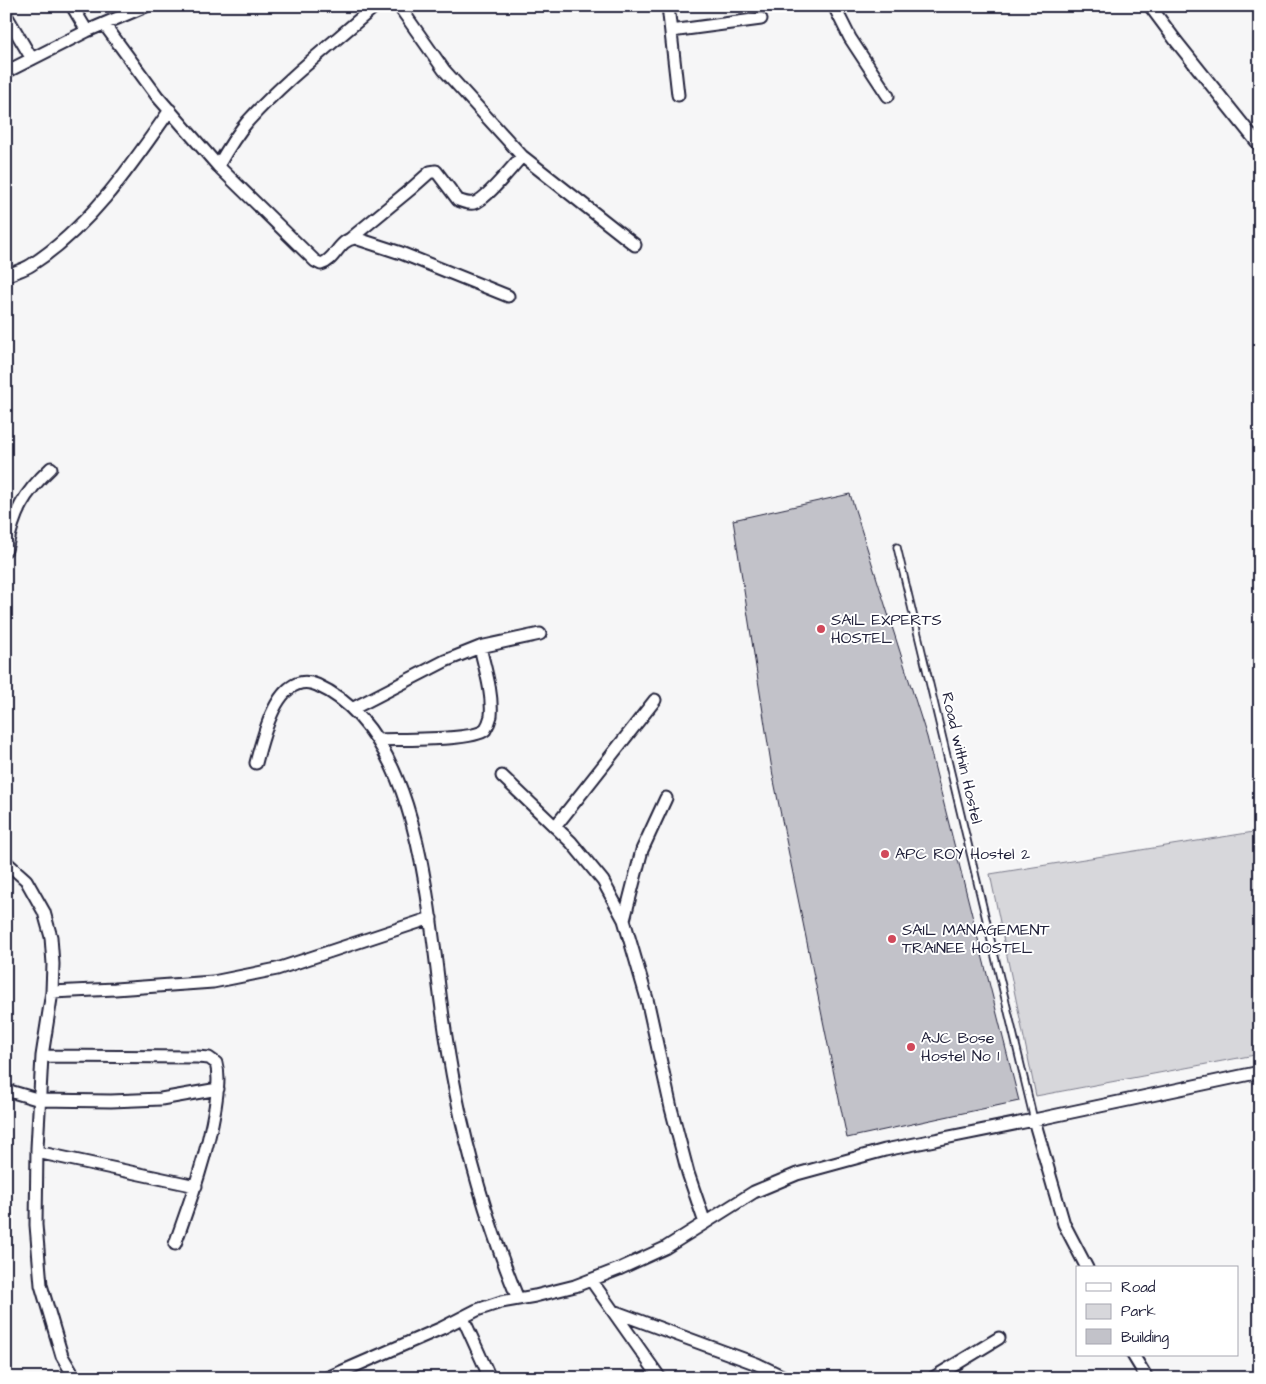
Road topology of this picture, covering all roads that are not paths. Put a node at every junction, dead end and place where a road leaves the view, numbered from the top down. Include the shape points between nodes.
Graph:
1 (72, 6) edge
2 (146, 6) edge
3 (376, 6) edge
4 (399, 6) edge
5 (668, 6) edge
6 (834, 6) edge
7 (1150, 6) edge
8 (6, 16) edge
9 (762, 18) dead end
10 (104, 24) junction
11 (87, 31) junction
12 (671, 31) junction
13 (32, 59) junction
14 (6, 72) edge
15 (678, 95) dead end
16 (888, 96) dead end
17 (170, 110) junction
18 (1260, 146) edge
19 (522, 156) junction
20 (218, 166) junction
21 (350, 239) junction
22 (635, 244) dead end
23 (6, 276) edge
24 (508, 296) dead end
25 (51, 468) dead end
26 (897, 547) dead end
27 (6, 550) edge
28 (540, 634) dead end
29 (480, 647) junction
30 (655, 700) dead end
31 (352, 709) junction
32 (377, 740) junction
33 (256, 763) dead end
34 (502, 776) dead end
35 (666, 798) dead end
36 (555, 827) junction
37 (6, 862) edge
38 (431, 918) junction
39 (624, 920) junction
40 (52, 992) junction
41 (42, 1056) junction
42 (1260, 1072) edge
43 (218, 1089) junction
44 (6, 1090) edge
45 (40, 1100) junction
46 (1034, 1120) junction
47 (37, 1152) junction
48 (196, 1186) junction
49 (705, 1223) junction
50 (175, 1244) dead end
51 (1086, 1266) edge
52 (591, 1280) junction
53 (518, 1299) junction
54 (613, 1311) junction
55 (462, 1318) junction
56 (999, 1338) dead end
57 (1134, 1356) edge
58 (76, 1378) edge
59 (327, 1378) edge
60 (490, 1378) edge
61 (660, 1378) edge
62 (786, 1378) edge
63 (933, 1378) edge
64 (1147, 1378) edge

1 - 11 street
2 - 10 street
3 - 20 street via 285,85 248,122
4 - 19 street via 444,70
5 - 12 street
6 - 16 street via 850,38
7 - 18 street
8 - 13 street
9 - 12 street
10 - 11 street
10 - 17 street
11 - 13 street
12 - 15 street
13 - 14 street
17 - 20 street
17 - 23 street via 125,173 79,228 30,266
19 - 21 street via 496,186 473,203 458,200 436,171 430,172
19 - 22 street
20 - 21 street via 315,261 326,263
21 - 24 street via 401,253
25 - 27 street via 30,488 18,508
26 - 46 lane, Road within Hostel
28 - 29 street
29 - 31 street via 445,661
29 - 32 street via 490,693 491,717 485,730 475,735 432,739
30 - 36 street
31 - 32 street
31 - 33 street via 332,692 309,682 293,684 280,698 267,725
32 - 38 street via 387,754 409,808
34 - 36 street
35 - 39 street via 642,850
36 - 39 street via 603,881
37 - 40 street via 26,880 44,912 53,964
38 - 40 street via 278,969 205,982
38 - 53 street via 456,1095 496,1246
39 - 49 street via 647,999 671,1108
40 - 41 street
41 - 43 street via 209,1058 217,1067
41 - 45 street
42 - 46 street
43 - 45 street via 160,1099 111,1102
43 - 48 street via 210,1136
44 - 45 street
45 - 47 street
46 - 49 street via 885,1150 797,1174 754,1192
46 - 51 street via 1064,1224
47 - 48 street
47 - 58 street via 36,1225 41,1285 62,1356
48 - 50 street
49 - 52 street via 665,1248
52 - 53 street
52 - 54 street
53 - 55 street via 477,1310
54 - 61 street
54 - 62 street via 757,1364
55 - 59 street
55 - 60 street
56 - 63 street
57 - 64 street

